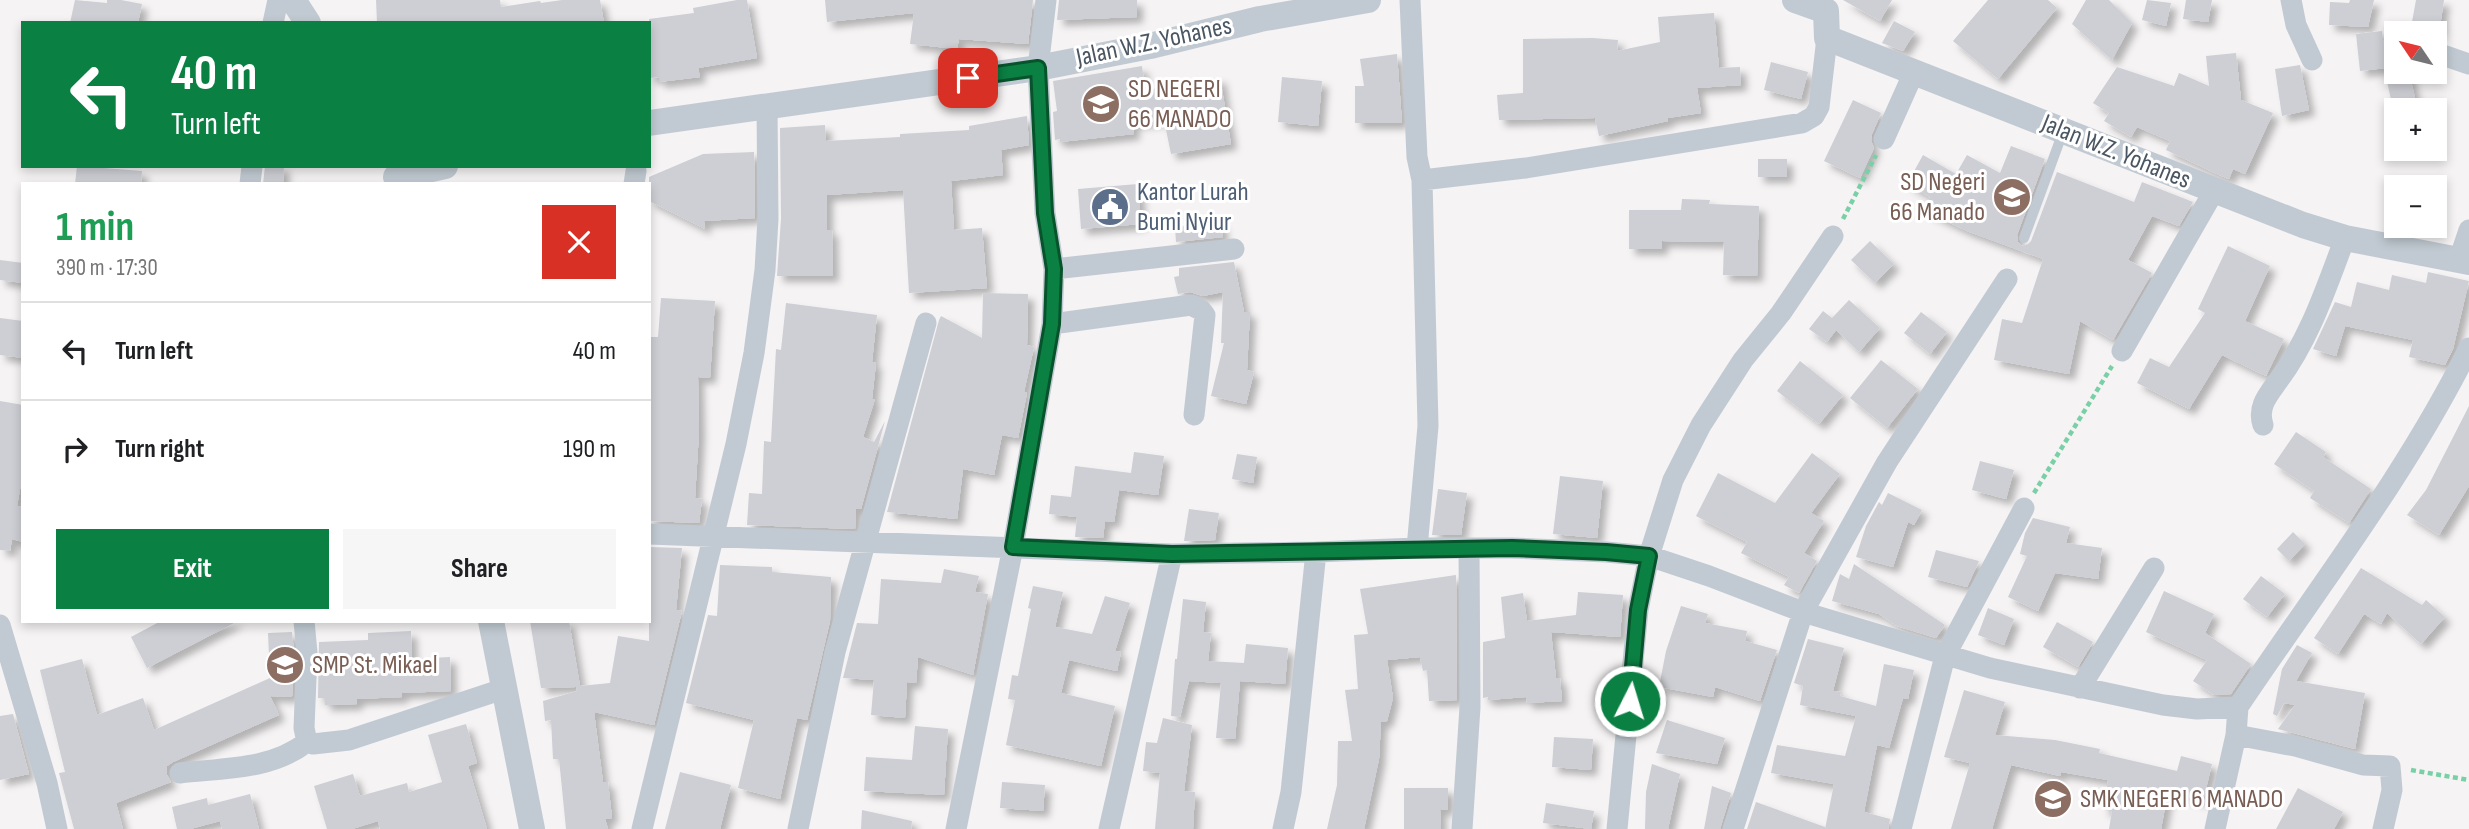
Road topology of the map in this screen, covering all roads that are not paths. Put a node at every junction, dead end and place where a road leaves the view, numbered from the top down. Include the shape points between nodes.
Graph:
1 (278, 0) edge
2 (293, 0) edge
3 (1046, 0) edge
4 (1368, 0) edge
5 (1410, 0) edge
6 (1795, 0) edge
7 (2291, 0) edge
8 (1826, 5) edge
9 (273, 21) edge
10 (307, 21) edge
11 (1827, 38) junction
12 (2447, 56) edge
13 (2312, 60) dead end
14 (2469, 64) edge
15 (1038, 68) junction
16 (1914, 72) junction
17 (767, 106) junction
18 (651, 123) edge
19 (2063, 132) junction
20 (1884, 139) road end
21 (435, 168) edge
22 (395, 176) edge
23 (1422, 180) junction
24 (2214, 191) junction
25 (2469, 230) edge
26 (1833, 236) road end
27 (2024, 238) dead end
28 (2345, 238) junction
29 (1234, 249) dead end
30 (2464, 261) edge
31 (1054, 269) junction
32 (2007, 279) dead end
33 (926, 323) dead end
34 (1052, 324) junction
35 (2469, 348) edge
36 (2122, 351) road end
37 (1194, 415) dead end
38 (2263, 425) dead end
39 (2024, 508) road end
40 (651, 534) edge
41 (713, 538) junction
42 (864, 542) junction
43 (1013, 547) junction
44 (1417, 548) junction
45 (1469, 548) junction
46 (1316, 552) junction
47 (1172, 554) junction
48 (1649, 556) junction
49 (2154, 568) dead end
50 (1803, 612) junction
51 (304, 623) edge
52 (491, 623) edge
53 (0, 625) edge
54 (1945, 656) junction
55 (2080, 688) junction
56 (503, 689) junction
57 (2238, 706) junction
58 (2236, 735) junction
59 (307, 742) junction
60 (180, 773) dead end
61 (57, 829) edge
62 (531, 829) edge
63 (642, 829) edge
64 (798, 829) edge
65 (956, 829) edge
66 (1109, 829) edge
67 (1283, 829) edge
68 (1462, 829) edge
69 (1617, 829) edge
70 (1733, 829) edge
71 (1901, 829) edge
72 (2215, 829) edge
73 (2383, 829) edge

1 - 9 street
2 - 10 street
3 - 15 street
4 - 15 street, Jalan W.Z. Yohanes
5 - 23 street
6 - 8 street
7 - 13 street via 2296,25
8 - 11 street
11 - 16 street, Jalan W.Z. Yohanes
11 - 23 street via 1819,107 1802,123 1526,168
12 - 14 street
15 - 17 street, Jalan W.Z. Yohanes
15 - 31 street via 1045,213
16 - 19 street, Jalan W.Z. Yohanes
16 - 20 street
17 - 18 street, Jalan W.Z. Yohanes
17 - 41 street via 768,219 761,310
19 - 24 street, Jalan W.Z. Yohanes
19 - 27 lane
21 - 22 street
23 - 44 street via 1428,426
24 - 28 street, Jalan W.Z. Yohanes
24 - 36 street
25 - 30 street
26 - 48 street via 1701,425 1673,480
28 - 30 street, Jalan W.Z. Yohanes
28 - 38 street via 2305,340 2265,399 2260,416
29 - 31 street
31 - 34 street
32 - 50 street via 1887,461
33 - 42 street
34 - 37 street via 1191,305 1201,310 1205,315
34 - 43 street
35 - 57 street via 2382,496
39 - 54 street
40 - 41 street
41 - 42 street
41 - 63 street
42 - 43 street
42 - 64 street via 835,652
43 - 47 street
43 - 65 street
44 - 45 street
44 - 46 street
45 - 48 street
45 - 68 street via 1470,707
46 - 47 street
46 - 67 street
47 - 66 street
48 - 50 street
48 - 69 street via 1638,610
49 - 55 street
50 - 54 street
50 - 70 street
51 - 59 street
52 - 56 street
53 - 61 street
54 - 55 street
54 - 71 street
55 - 57 street via 2197,709
56 - 59 street via 349,740
56 - 62 street
57 - 58 street
58 - 72 street
58 - 73 street via 2363,765 2390,766 2392,790
59 - 60 street via 291,754 265,763

